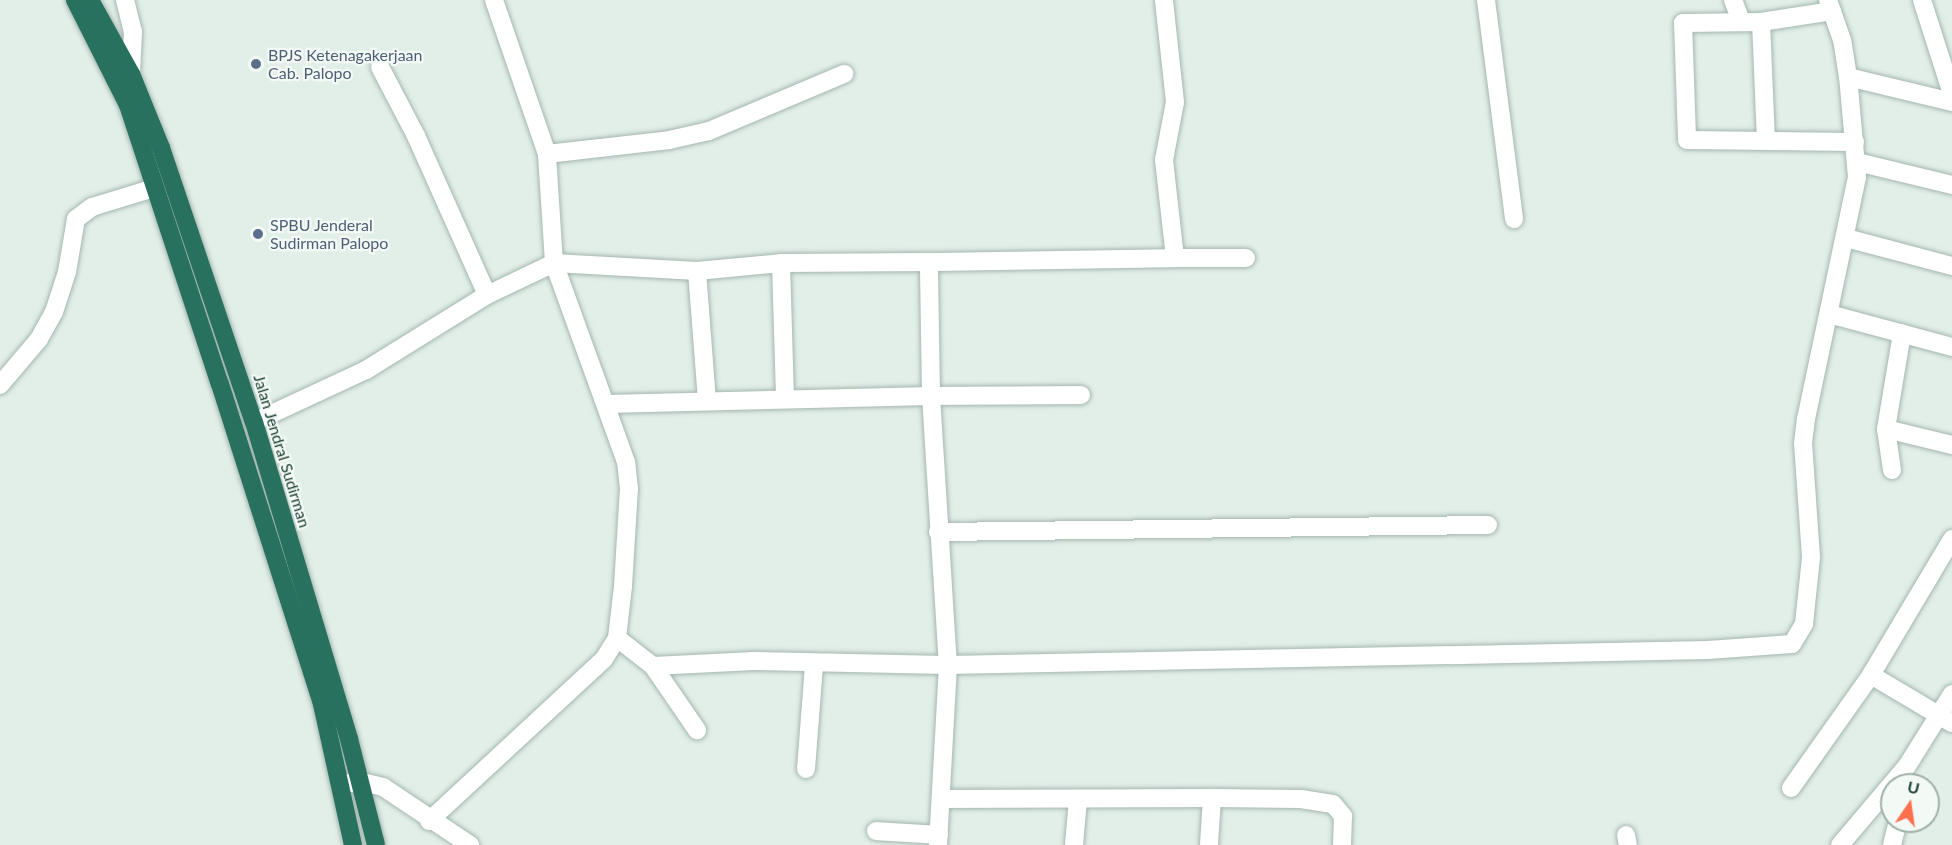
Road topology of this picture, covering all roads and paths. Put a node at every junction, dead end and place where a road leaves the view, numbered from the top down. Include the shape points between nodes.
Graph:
1 (75, 0) edge
2 (90, 0) edge
3 (125, 0) edge
4 (494, 0) edge
5 (1164, 0) edge
6 (1486, 0) edge
7 (1733, 0) edge
8 (1922, 0) edge
9 (1832, 4) edge
10 (1741, 21) junction
11 (1761, 22) junction
12 (380, 67) dead end
13 (844, 74) dead end
14 (1848, 77) junction
15 (124, 78) junction
16 (1952, 94) edge
17 (1952, 102) edge
18 (1766, 141) junction
19 (1855, 142) junction
20 (547, 154) junction
21 (1857, 162) junction
22 (1952, 186) edge
23 (154, 188) junction
24 (1514, 219) dead end
25 (1846, 238) junction
26 (1175, 258) junction
27 (1246, 258) dead end
28 (929, 262) junction
29 (554, 263) junction
30 (781, 263) junction
31 (1952, 266) edge
32 (697, 271) junction
33 (487, 295) junction
34 (1829, 314) junction
35 (1902, 333) junction
36 (1952, 347) edge
37 (0, 385) edge
38 (1081, 395) dead end
39 (931, 396) junction
40 (785, 398) junction
41 (707, 400) junction
42 (606, 404) junction
43 (255, 422) junction
44 (1886, 429) junction
45 (1952, 445) edge
46 (1892, 470) dead end
47 (1488, 525) dead end
48 (938, 532) junction
49 (1952, 539) edge
50 (617, 638) junction
51 (814, 664) junction
52 (948, 665) junction
53 (653, 666) junction
54 (1871, 675) junction
55 (1952, 694) edge
56 (1946, 720) edge
57 (697, 730) dead end
58 (349, 739) junction
59 (332, 744) junction
60 (1907, 766) junction
61 (806, 768) dead end
62 (1906, 773) edge
63 (362, 782) junction
64 (340, 784) junction
65 (1791, 788) dead end
66 (1212, 798) junction
67 (941, 799) junction
68 (1078, 799) junction
69 (429, 821) junction
70 (876, 831) dead end
71 (939, 840) edge
72 (353, 845) edge
73 (376, 845) edge
74 (470, 845) edge
75 (1074, 845) edge
76 (1209, 845) edge
77 (1342, 845) edge
78 (1840, 845) edge

1 - 15 highway
2 - 15 highway
3 - 15 street via 133,31
4 - 20 street
5 - 26 street via 1176,102 1164,160
6 - 24 street
7 - 10 street
8 - 16 street
9 - 11 street
9 - 14 street
10 - 11 street
10 - 18 street via 1682,24 1686,137
11 - 18 street
12 - 33 street via 416,136
13 - 20 street via 709,131 669,140
14 - 17 street
14 - 19 street
15 - 23 highway
15 - 43 highway, Jalan Jendral Sudirman via 161,148
18 - 19 street
19 - 21 street
20 - 29 street
21 - 22 street
21 - 25 street
23 - 37 street via 92,207 76,219 54,312 39,339
23 - 59 highway via 220,384
25 - 31 street
25 - 34 street
26 - 27 street
26 - 28 street
28 - 30 street
28 - 39 street
29 - 32 street
29 - 33 street
29 - 42 street
30 - 32 street
30 - 40 street
32 - 41 street
33 - 43 street via 366,370
34 - 35 street
34 - 52 street via 1803,443 1811,557 1804,624 1792,644 1708,650
35 - 36 street
35 - 44 street
38 - 39 street
39 - 40 street
39 - 48 street
40 - 41 street
41 - 42 street
42 - 50 street via 626,462 629,489
43 - 58 highway, Jalan Jendral Sudirman
44 - 45 street
44 - 46 street
47 - 48 street
48 - 52 street
49 - 54 street
50 - 53 street
50 - 69 street via 595,668
51 - 52 street
51 - 53 street via 754,661
51 - 61 street
52 - 67 street
53 - 57 street
54 - 56 street
54 - 65 street
55 - 56 street
56 - 60 street
58 - 59 highway
58 - 63 highway, Jalan Jendral Sudirman
59 - 64 highway
60 - 62 street
60 - 78 street
63 - 64 street
63 - 69 street via 392,791
63 - 73 highway, Jalan Jendral Sudirman
64 - 72 highway
66 - 68 street
66 - 76 street
66 - 77 street via 1333,804 1343,816
67 - 68 street
67 - 71 street
68 - 75 street
69 - 74 street
70 - 71 street

